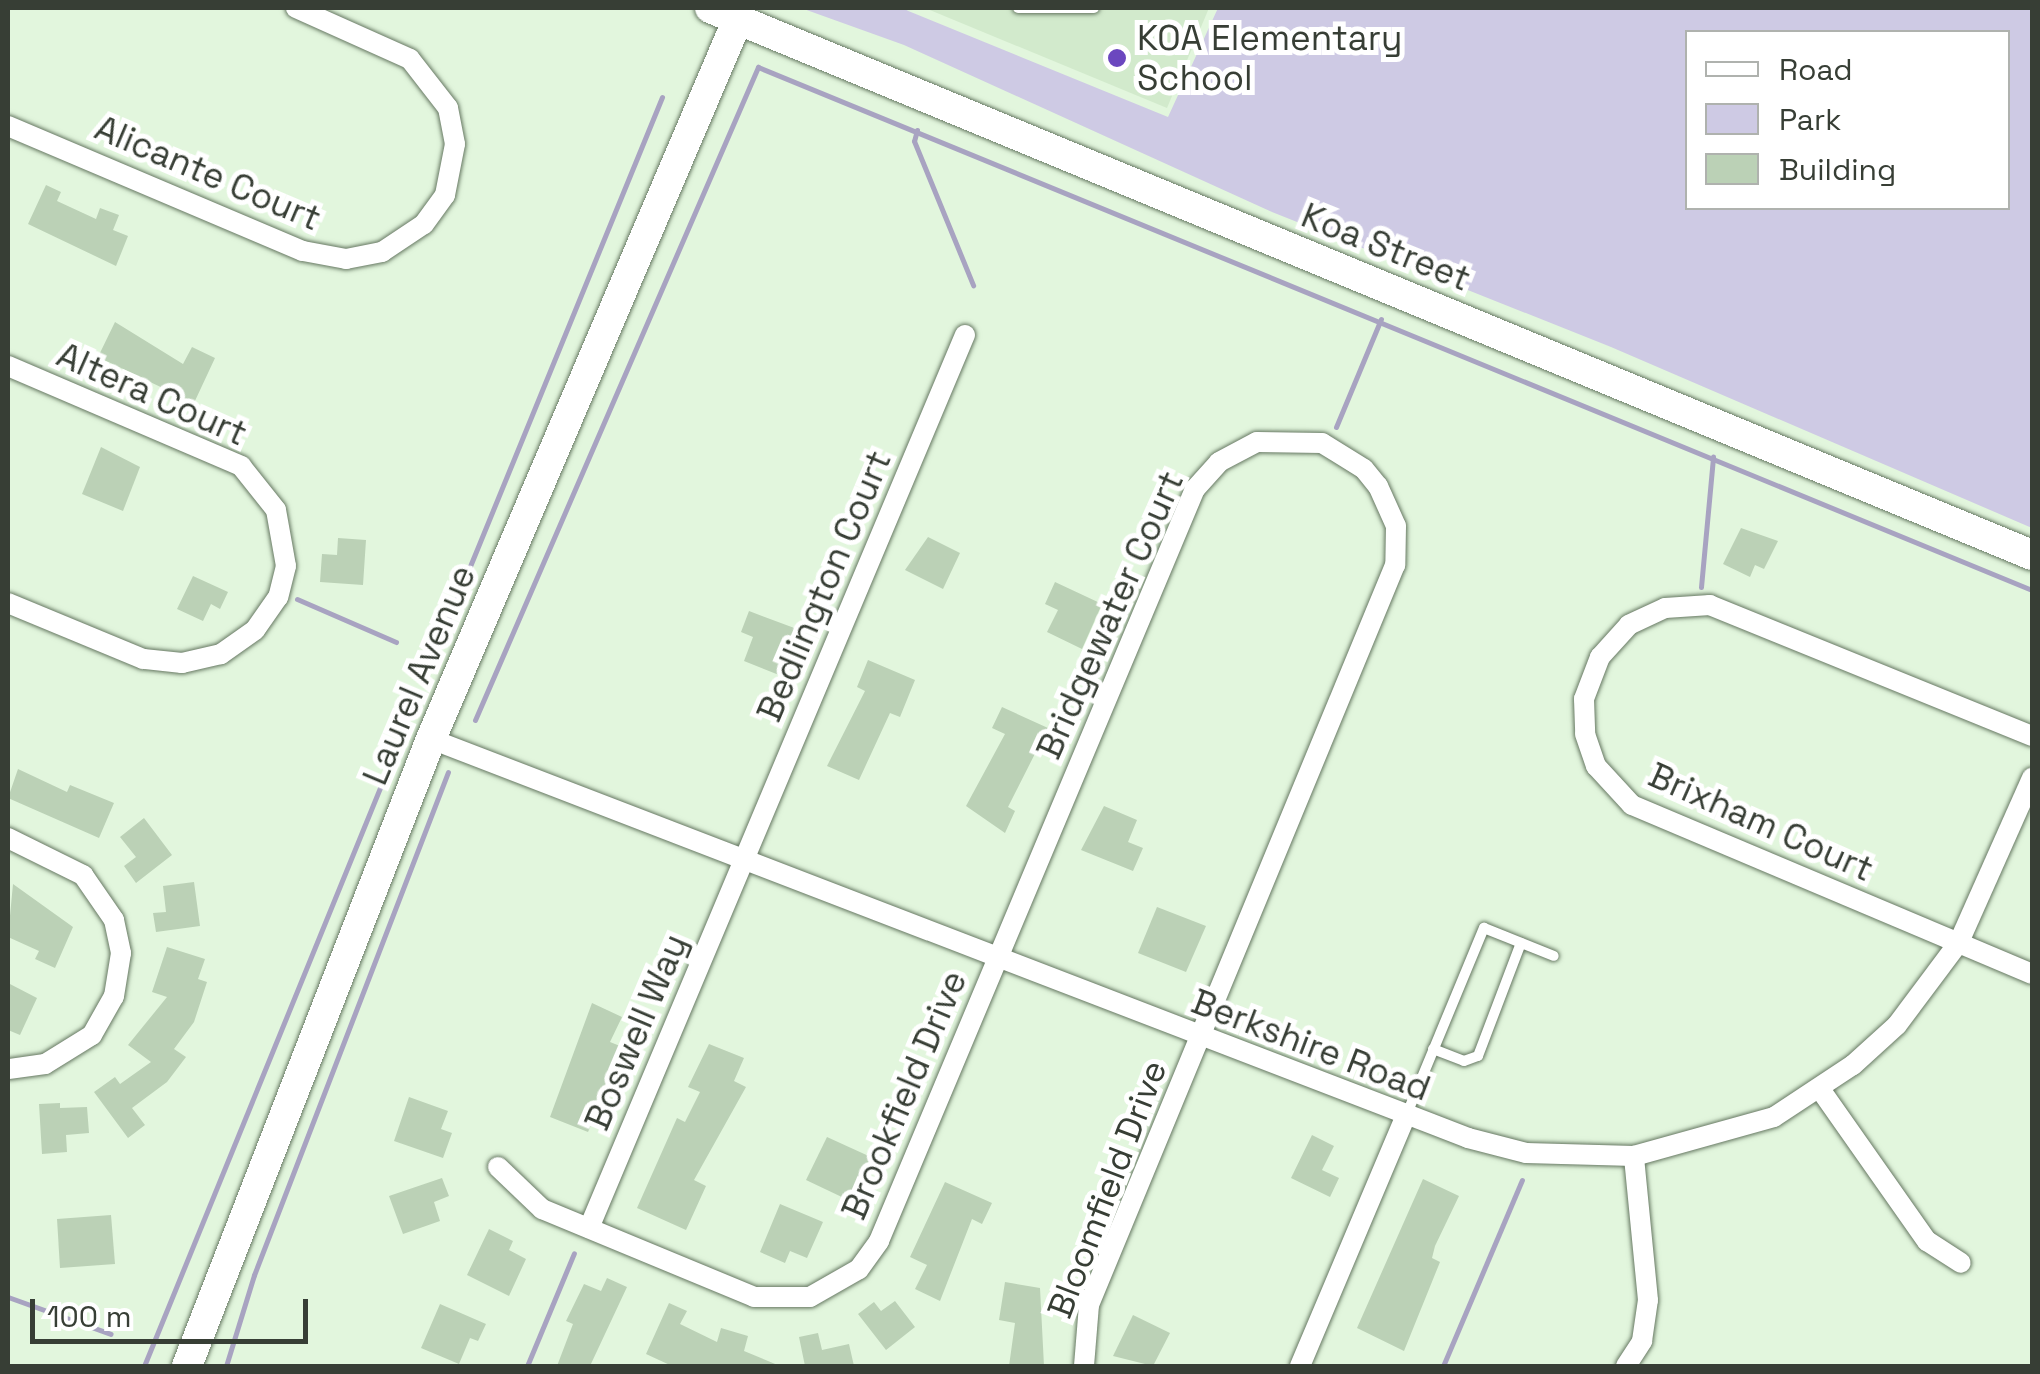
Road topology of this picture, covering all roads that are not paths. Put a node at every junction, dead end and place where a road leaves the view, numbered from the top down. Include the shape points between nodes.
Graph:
1 (296, 8) edge
2 (1023, 8) edge
3 (1090, 8) edge
4 (730, 11) edge
5 (8, 126) edge
6 (964, 336) dead end
7 (8, 366) edge
8 (2032, 555) edge
9 (8, 603) edge
10 (2032, 736) edge
11 (431, 738) junction
12 (2032, 778) edge
13 (8, 838) edge
14 (743, 861) junction
15 (1958, 942) junction
16 (1521, 943) junction
17 (1554, 956) dead end
18 (996, 958) junction
19 (2032, 974) edge
20 (1201, 1037) junction
21 (1434, 1049) junction
22 (8, 1069) edge
23 (1820, 1089) junction
24 (1405, 1116) junction
25 (1634, 1156) junction
26 (498, 1168) dead end
27 (589, 1228) junction
28 (1961, 1263) dead end
29 (187, 1366) edge
30 (1084, 1366) edge
31 (1300, 1366) edge
32 (1626, 1366) edge

1 - 5 street, Alicante Court via 410,59 448,108 455,144 445,195 424,224 382,252 346,259 303,251
2 - 3 lane
4 - 8 main road, Koa Street
4 - 11 main road, Laurel Avenue
6 - 14 street, Bedlington Court
7 - 9 street, Altera Court via 241,466 276,510 286,566 278,597 255,630 203,660 143,659
10 - 15 street, Brixham Court via 1710,605 1665,608 1629,625 1590,677 1583,717 1589,750 1632,806
11 - 14 street, Berkshire Road
11 - 29 main road, Laurel Avenue
12 - 15 street, Berkshire Road
13 - 22 street via 83,876 114,920 121,952 114,996 92,1035 45,1064
14 - 18 street, Berkshire Road
14 - 27 street, Boswell Way
15 - 19 street, Brixham Court
15 - 23 street, Berkshire Road via 1897,1025
16 - 17 lane
16 - 21 lane via 1478,1056 1464,1061
16 - 21 lane via 1484,928
18 - 20 street, Berkshire Road
18 - 20 street, Bridgewater Court via 1195,489 1219,462 1257,442 1322,443 1378,486 1396,526 1395,565
18 - 27 street, Brookfield Drive via 879,1241 845,1281 792,1300 754,1298
20 - 24 street, Berkshire Road
20 - 30 street, Bloomfield Drive via 1089,1305
21 - 24 lane
23 - 25 street, Berkshire Road via 1729,1134
23 - 28 street via 1928,1241
24 - 25 street, Berkshire Road via 1526,1153
24 - 31 street
25 - 32 street via 1648,1300 1642,1341
26 - 27 street, Brookfield Drive via 542,1209

